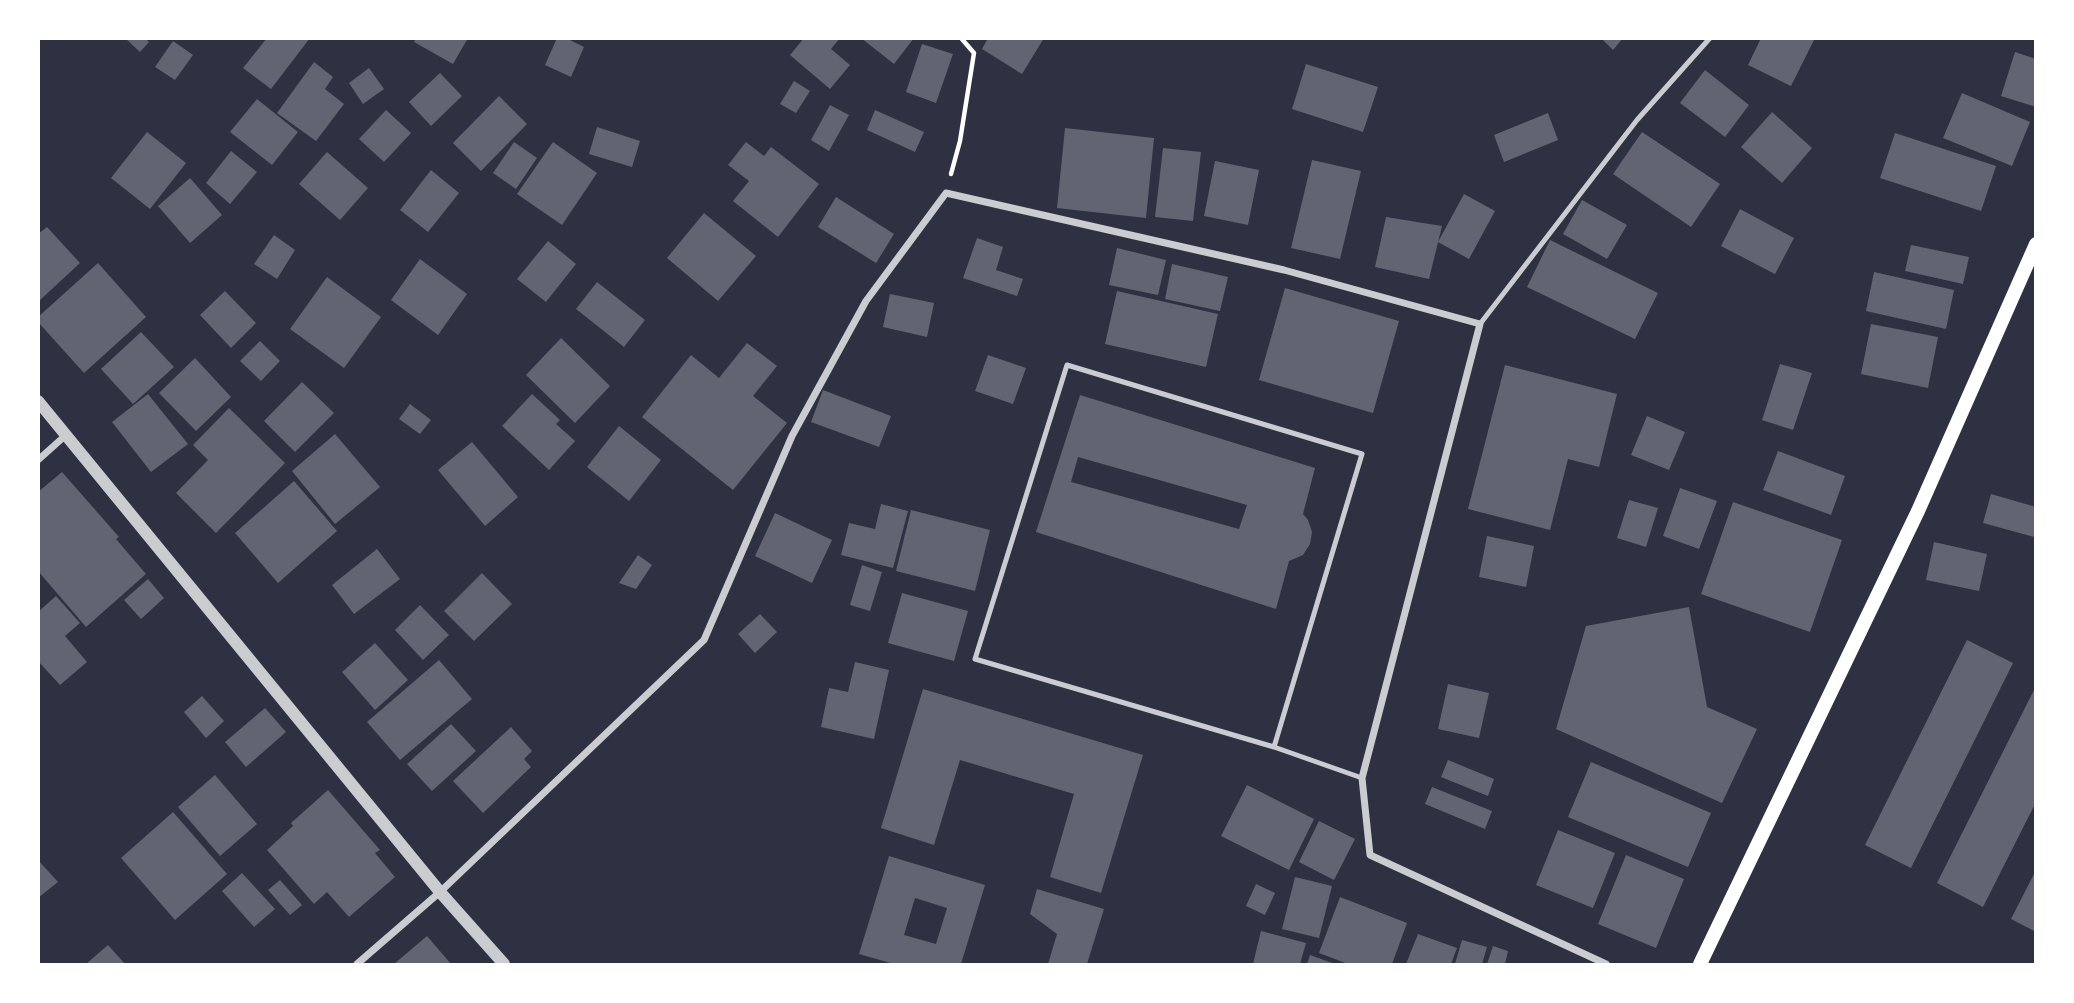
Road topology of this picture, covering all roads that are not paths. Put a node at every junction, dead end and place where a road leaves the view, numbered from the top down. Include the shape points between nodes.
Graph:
1 (1710, 38) edge
2 (2035, 244) edge
3 (1480, 324) junction
4 (38, 401) edge
5 (67, 435) junction
6 (38, 460) edge
7 (1274, 747) junction
8 (1363, 778) junction
9 (440, 892) junction
10 (357, 964) edge
11 (504, 964) edge
12 (1606, 964) edge
13 (1700, 964) edge

1 - 3 lane via 1637,120
2 - 13 main road via 1918,511
3 - 8 street
3 - 9 street via 1284,270 946,193 866,301 792,436 704,640
4 - 5 street
5 - 6 street
5 - 9 street
7 - 7 lane via 975,659 1067,365 1362,454
7 - 8 lane
8 - 12 street via 1370,855
9 - 10 street
9 - 11 street

